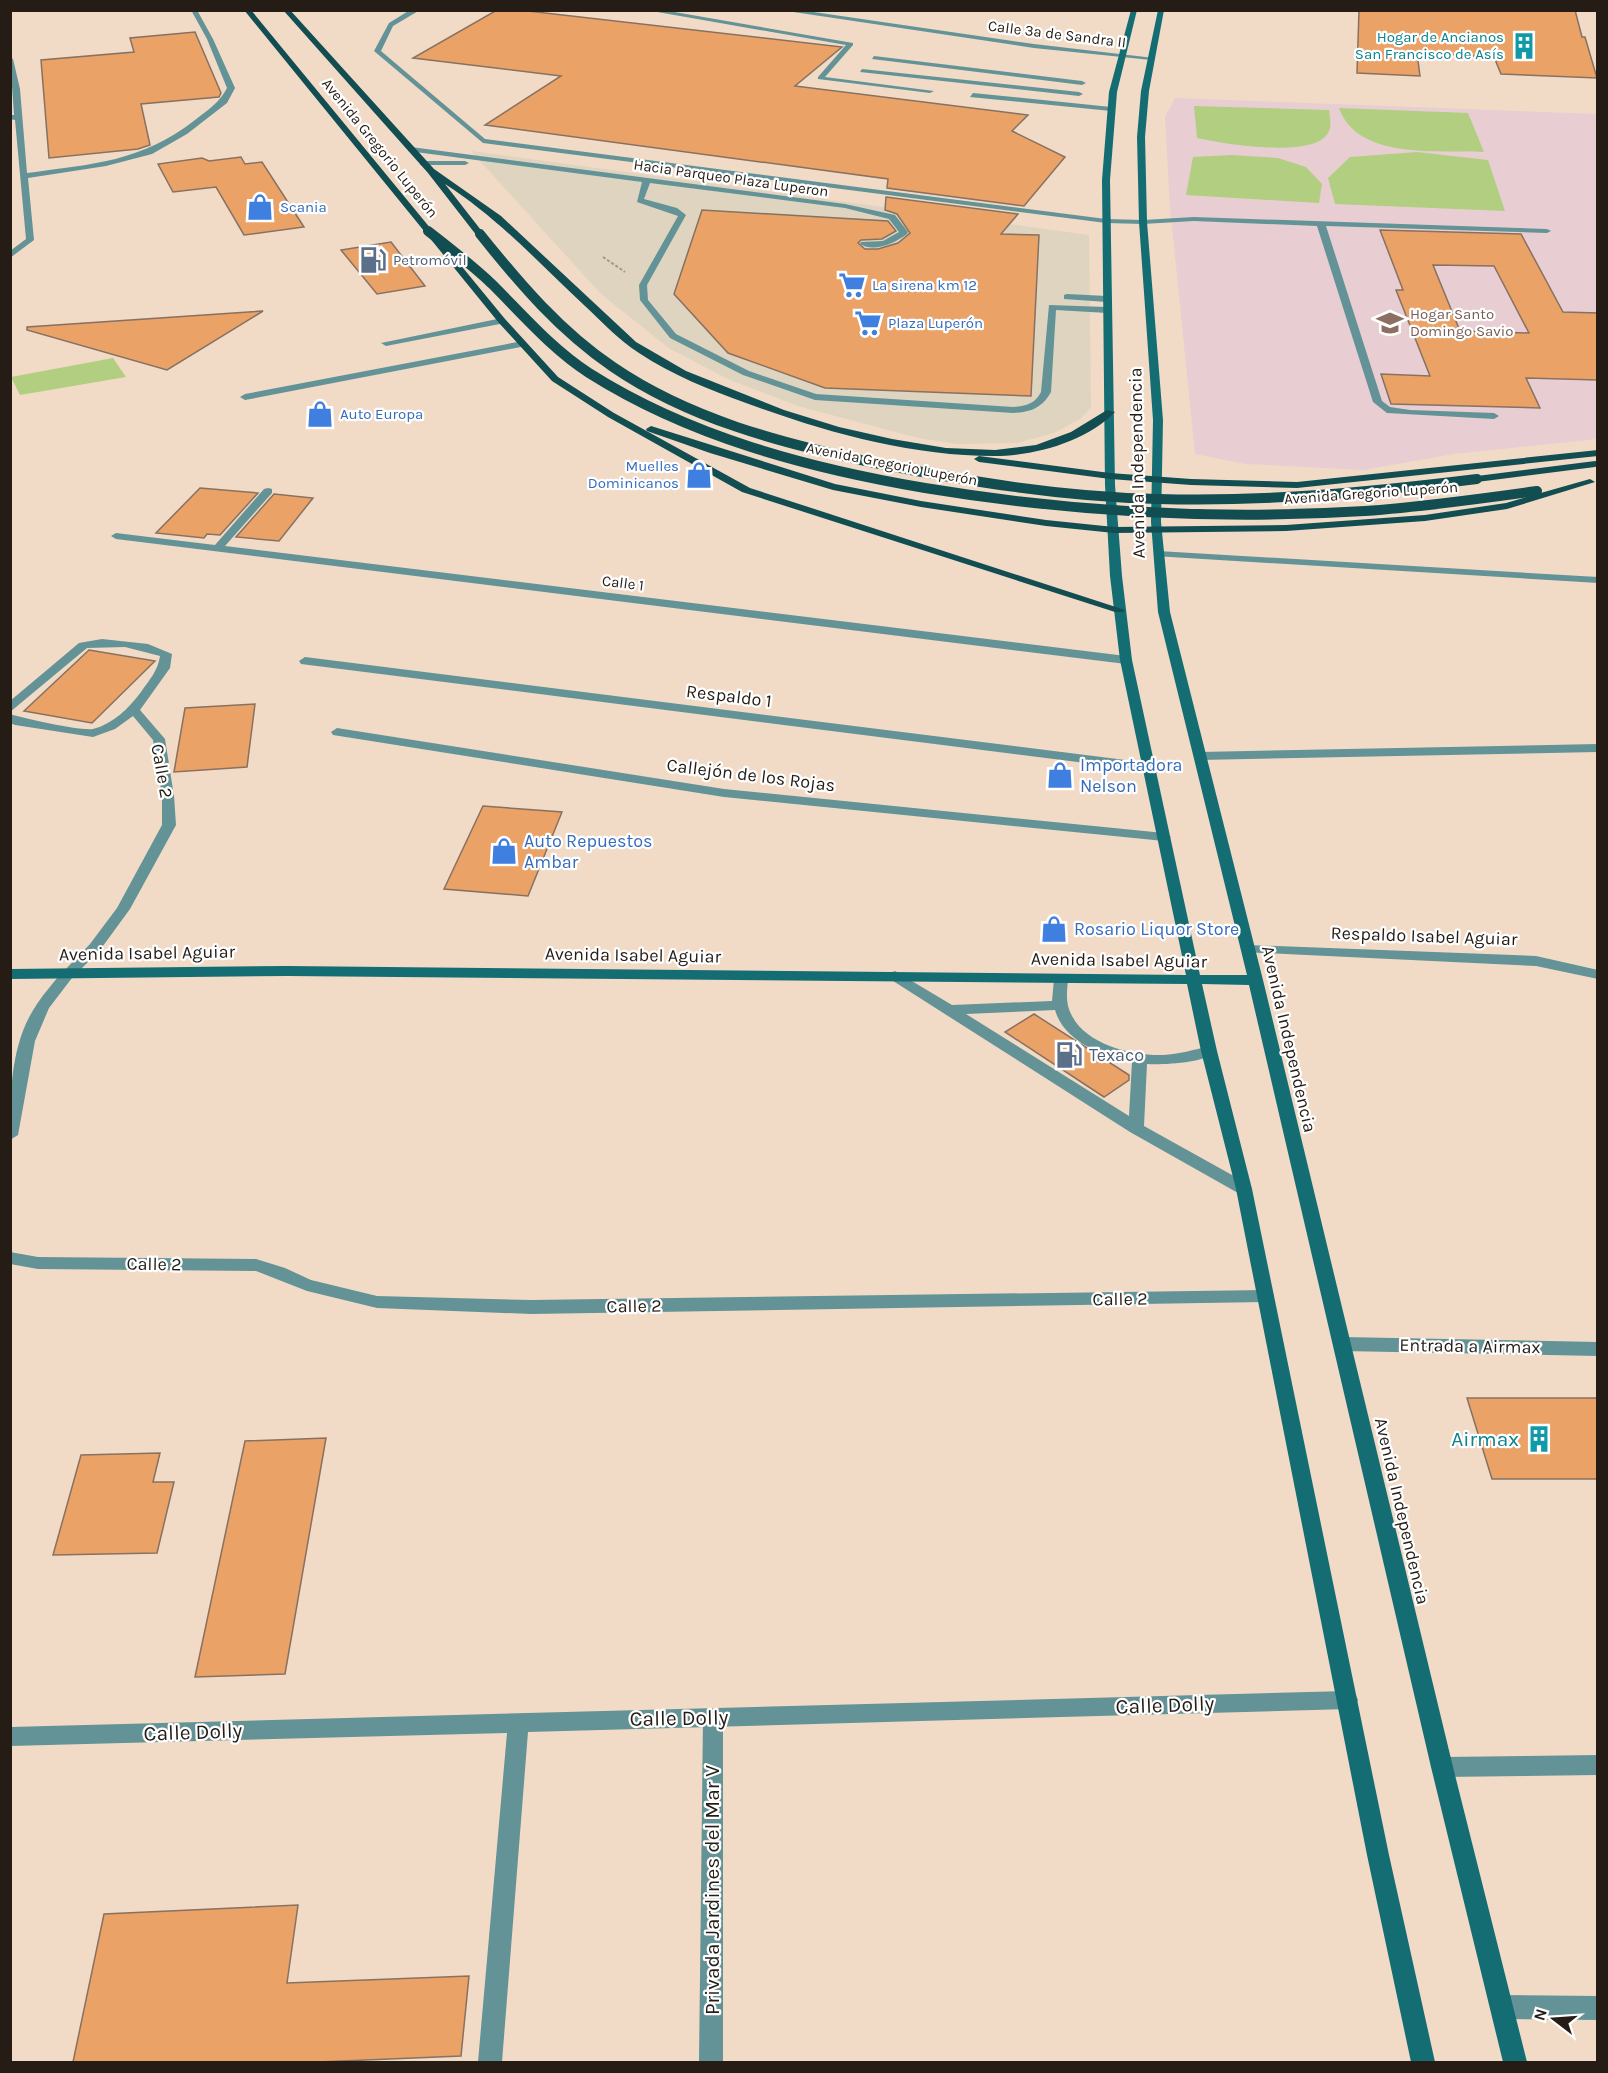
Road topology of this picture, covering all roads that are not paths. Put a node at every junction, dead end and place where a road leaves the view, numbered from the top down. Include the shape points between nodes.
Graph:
1 (194, 10) edge
2 (247, 10) edge
3 (286, 10) edge
4 (417, 10) edge
5 (649, 10) edge
6 (783, 10) edge
7 (1134, 10) edge
8 (1161, 10) edge
9 (1121, 57) junction
10 (874, 58) dead end
11 (1151, 58) junction
12 (10, 59) edge
13 (862, 71) dead end
14 (1011, 75) junction
15 (1082, 83) dead end
16 (1004, 86) junction
17 (930, 91) dead end
18 (1079, 94) dead end
19 (973, 95) dead end
20 (997, 98) junction
21 (1111, 109) junction
22 (14, 118) edge
23 (411, 149) junction
24 (504, 161) junction
25 (423, 163) junction
26 (431, 171) junction
27 (24, 176) junction
28 (647, 180) junction
29 (1106, 221) junction
30 (1143, 222) junction
31 (1321, 224) junction
32 (428, 231) junction
33 (1547, 231) dead end
34 (864, 244) dead end
35 (10, 256) edge
36 (1052, 297) dead end
37 (1107, 304) junction
38 (502, 321) junction
39 (386, 343) dead end
40 (523, 344) junction
41 (245, 397) dead end
42 (1110, 412) junction
43 (611, 415) junction
44 (1494, 416) dead end
45 (916, 447) junction
46 (1598, 453) edge
47 (1598, 464) edge
48 (1110, 476) junction
49 (1156, 479) junction
50 (1594, 481) edge
51 (268, 491) dead end
52 (1114, 530) junction
53 (1156, 531) junction
54 (116, 536) dead end
55 (218, 548) junction
56 (1158, 554) junction
57 (1598, 580) edge
58 (1119, 610) junction
59 (1126, 660) junction
60 (305, 661) dead end
61 (10, 708) edge
62 (134, 710) junction
63 (10, 718) edge
64 (337, 732) dead end
65 (1598, 748) edge
66 (1200, 756) junction
67 (1149, 767) junction
68 (1164, 837) junction
69 (1248, 949) junction
70 (10, 974) edge
71 (68, 974) junction
72 (1598, 975) edge
73 (895, 976) junction
74 (1061, 980) junction
75 (1256, 980) junction
76 (1194, 981) junction
77 (1059, 1005) junction
78 (950, 1010) junction
79 (1209, 1051) junction
80 (1140, 1059) junction
81 (1136, 1128) junction
82 (10, 1135) edge
83 (1244, 1189) junction
84 (10, 1258) edge
85 (1264, 1296) junction
86 (1342, 1344) junction
87 (1598, 1348) edge
88 (1348, 1700) junction
89 (713, 1718) junction
90 (518, 1722) junction
91 (10, 1737) edge
92 (1598, 1765) edge
93 (1442, 1767) junction
94 (1502, 2007) junction
95 (1598, 2008) edge
96 (490, 2062) edge
97 (711, 2062) edge
98 (1423, 2062) edge
99 (1515, 2062) edge

1 - 27 street via 231,88 224,101 184,132 148,152 106,164
2 - 32 main road, Avenida Gregorio Luperón
3 - 23 main road, Avenida Gregorio Luperón
4 - 29 street via 386,28 377,51 483,141
5 - 17 street via 851,44 820,78
6 - 9 street, Calle 3a de Sandra II
7 - 9 main road, Avenida Independencia
8 - 11 main road, Avenida Independencia
9 - 11 street, Calle 3a de Sandra II
9 - 21 main road, Avenida Independencia
10 - 14 street
11 - 30 main road, Avenida Independencia via 1141,137
12 - 22 street via 16,89
13 - 16 street
14 - 15 street
14 - 16 street
16 - 18 street
16 - 20 street
19 - 20 street
20 - 21 street
21 - 29 main road, Avenida Independencia
22 - 27 street
23 - 24 street, Hacia Parqueo Plaza Luperon
23 - 25 main road, Avenida Gregorio Luperón
24 - 25 street, Hacia Parqueo Plaza Luperon
24 - 28 street, Hacia Parqueo Plaza Luperon
25 - 26 main road, Avenida Gregorio Luperón
26 - 45 main road via 496,216 645,352 703,382 771,409
26 - 47 main road, Avenida Gregorio Luperón, bridge via 520,285 574,337 625,375 671,400 738,426 833,454 1018,488 1196,500 1370,493
27 - 35 street via 30,240
28 - 34 street, Hacia Parqueo Plaza Luperon via 845,206 892,217 904,232 882,245
28 - 37 street via 640,200 682,215 643,285 644,300 673,336 697,350 746,373 815,397 1031,408 1046,392 1052,307
29 - 30 street
29 - 37 main road, Avenida Independencia
30 - 31 street via 1194,219
30 - 49 main road, Avenida Independencia via 1158,411
31 - 33 street
31 - 44 street via 1378,402 1387,410 1410,413
32 - 38 main road
32 - 50 main road, Avenida Gregorio Luperón, bridge via 478,271 559,352 588,373 681,421 782,457 838,472 1070,507 1267,515 1444,504
36 - 37 street
37 - 42 main road, Avenida Independencia
38 - 39 street
38 - 40 main road
40 - 41 street
40 - 43 main road via 555,379
42 - 45 main road via 1067,439 1035,448 996,453
42 - 48 main road, Avenida Independencia
43 - 52 main road via 833,487 921,504
43 - 58 main road via 746,490
45 - 48 main road via 993,462
46 - 49 main road via 1297,485
48 - 49 main road
48 - 52 main road, Avenida Independencia
49 - 53 main road, Avenida Independencia
50 - 53 main road via 1507,506 1425,518 1286,528
51 - 55 street
52 - 53 main road
52 - 58 main road, Avenida Independencia
53 - 56 main road, Avenida Independencia
54 - 55 street, Calle 1
55 - 59 street, Calle 1
56 - 57 street
56 - 66 main road, Avenida Independencia via 1164,612
58 - 59 main road, Avenida Independencia
59 - 67 main road, Avenida Independencia
60 - 67 street, Respaldo 1
61 - 62 street via 83,645 94,642 157,649 166,654 164,668
62 - 63 street via 93,733
62 - 71 street, Calle 2 via 159,740 170,825 123,909 95,947
64 - 68 street, Callejón de los Rojas via 724,793
65 - 66 street
66 - 69 main road, Avenida Independencia
67 - 68 main road, Avenida Independencia
68 - 76 main road, Avenida Independencia
69 - 72 street, Respaldo Isabel Aguiar via 1536,961
69 - 75 main road, Avenida Independencia
70 - 71 main road, Avenida Isabel Aguiar
71 - 73 main road, Avenida Isabel Aguiar via 299,971
71 - 82 street, Calle 2 via 42,1007 27,1041
73 - 74 main road, Avenida Isabel Aguiar
73 - 78 street
74 - 76 main road, Avenida Isabel Aguiar
74 - 77 street
75 - 76 main road, Avenida Isabel Aguiar
75 - 86 main road, Avenida Independencia
76 - 79 main road, Avenida Independencia
77 - 78 street
77 - 80 street via 1066,1020 1095,1045
78 - 81 street
79 - 80 street via 1183,1058
79 - 83 main road, Avenida Independencia
80 - 81 street
81 - 83 street
83 - 85 main road, Avenida Independencia
84 - 85 street, Calle 2 via 38,1263 256,1265 307,1285 377,1302 531,1307
85 - 88 main road, Avenida Independencia
86 - 87 street, Entrada a Airmax
86 - 93 main road, Avenida Independencia
88 - 89 street, Calle Dolly
88 - 98 main road, Avenida Independencia
89 - 90 street, Calle Dolly
89 - 97 street, Privada Jardines del Mar V
90 - 91 street, Calle Dolly
90 - 96 street
92 - 93 street
93 - 94 main road, Avenida Independencia
94 - 95 street
94 - 99 main road, Avenida Independencia

